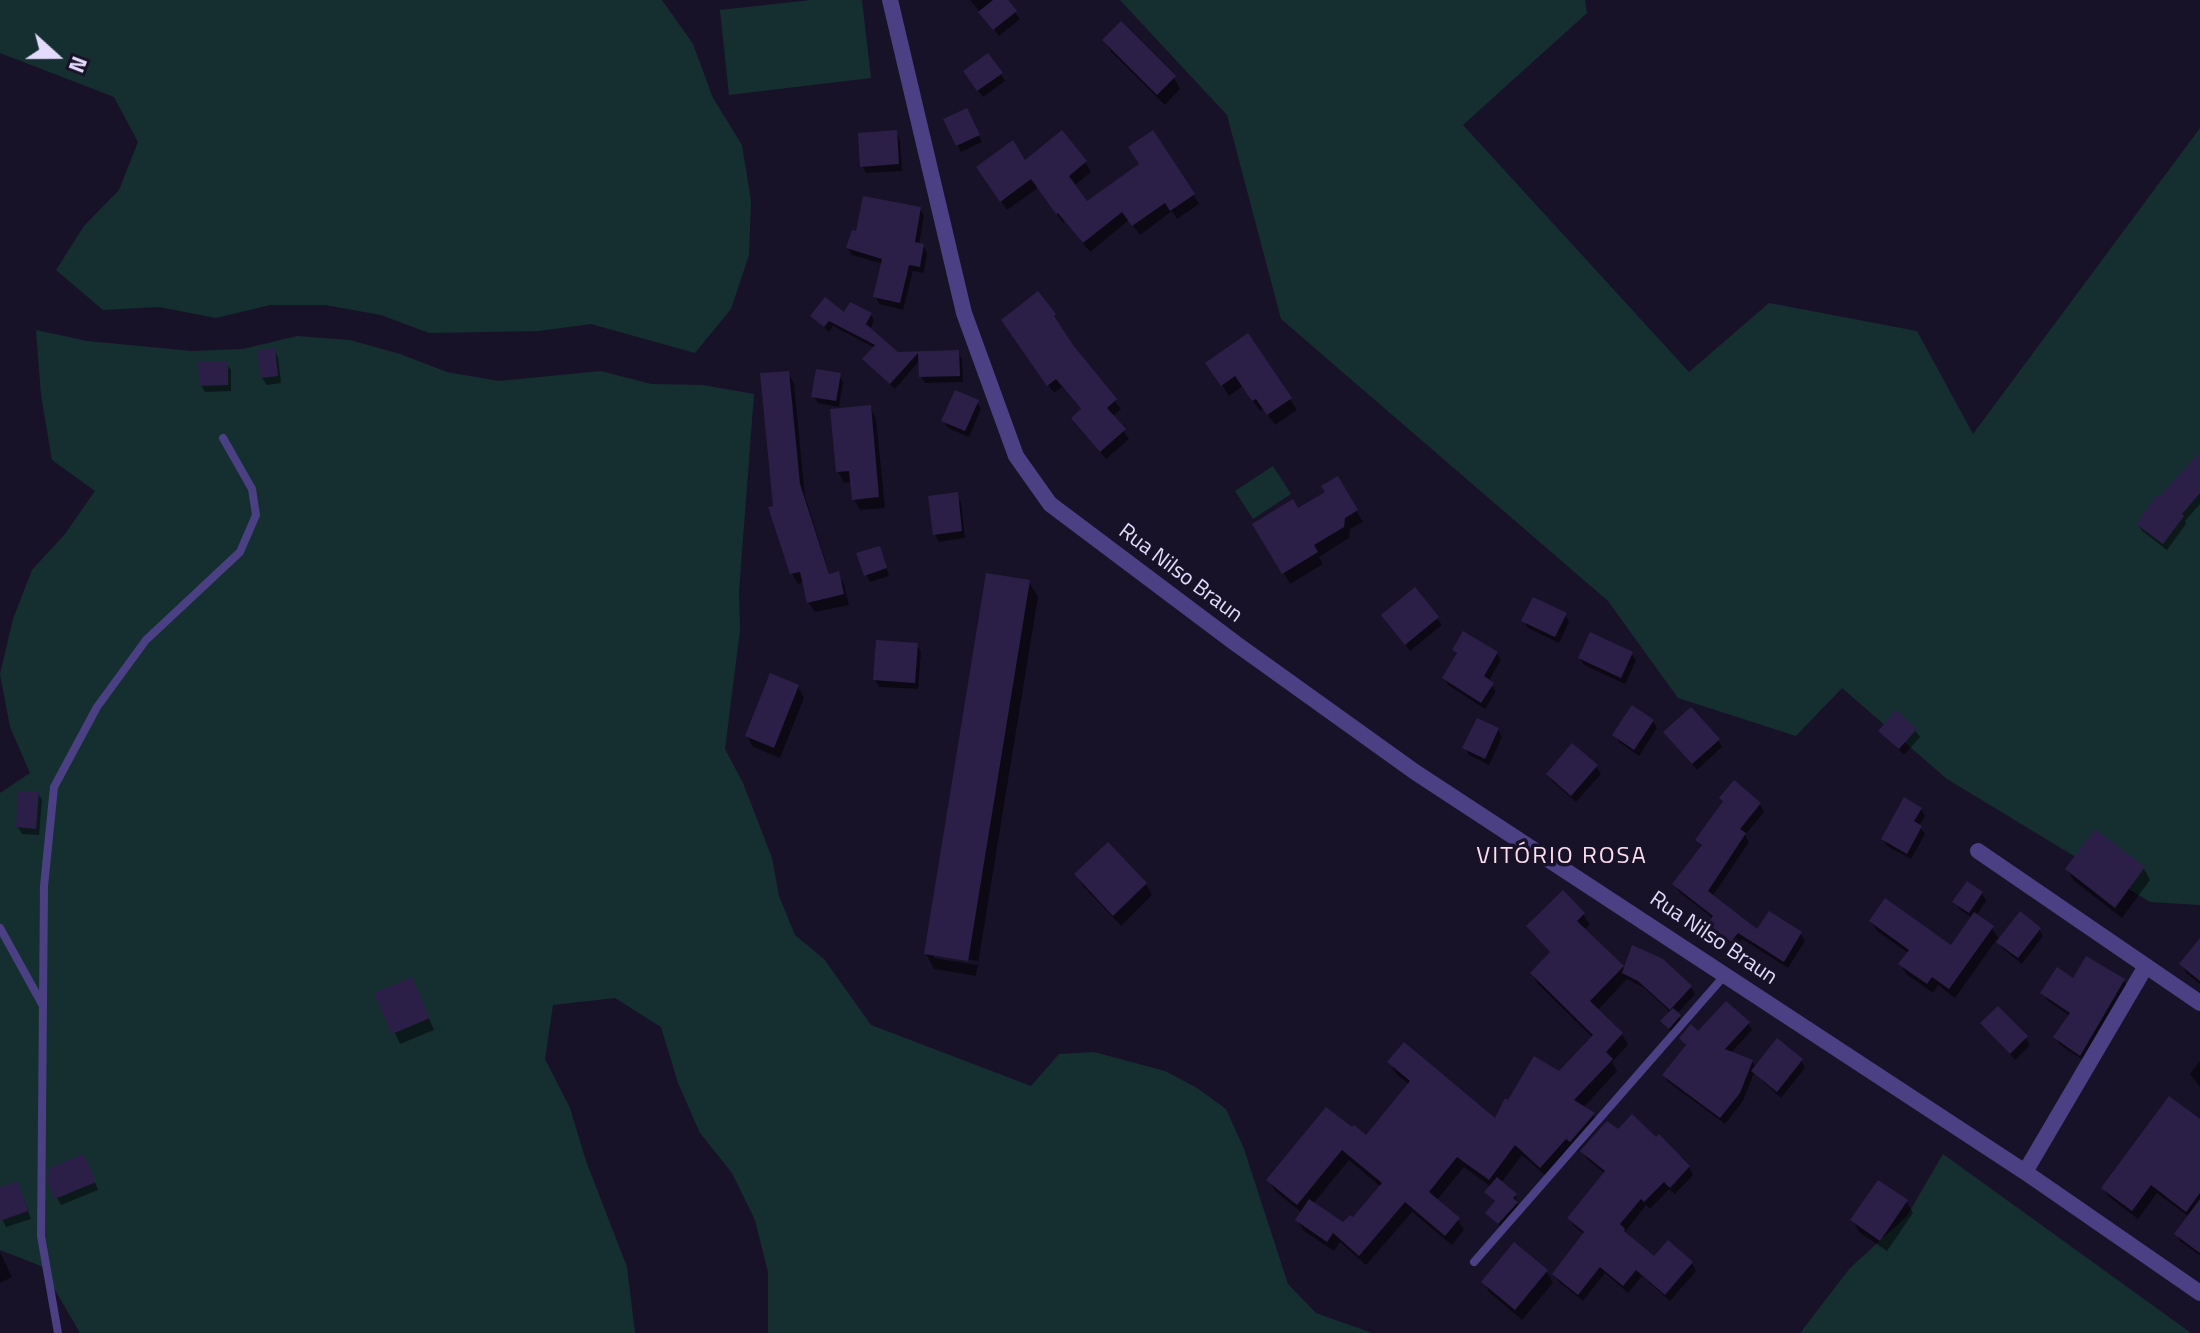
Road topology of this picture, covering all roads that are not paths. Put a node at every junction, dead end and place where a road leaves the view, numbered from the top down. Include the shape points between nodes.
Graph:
1 (890, 0) edge
2 (223, 438) dead end
3 (1978, 851) dead end
4 (0, 928) edge
5 (2146, 966) junction
6 (1726, 974) junction
7 (2200, 1003) edge
8 (43, 1005) junction
9 (2025, 1172) junction
10 (1474, 1262) dead end
11 (2200, 1293) edge
12 (58, 1333) edge

1 - 6 street, Rua Nilso Braun via 964,313 1016,456 1050,504 1415,772
2 - 8 lane via 252,489 256,515 240,552 146,640 97,707 54,787 44,886
3 - 5 street
4 - 8 lane
5 - 7 street
5 - 9 street
6 - 9 street, Rua Nilso Braun
6 - 10 lane
8 - 12 lane via 41,1236
9 - 11 street, Rua Nilso Braun

